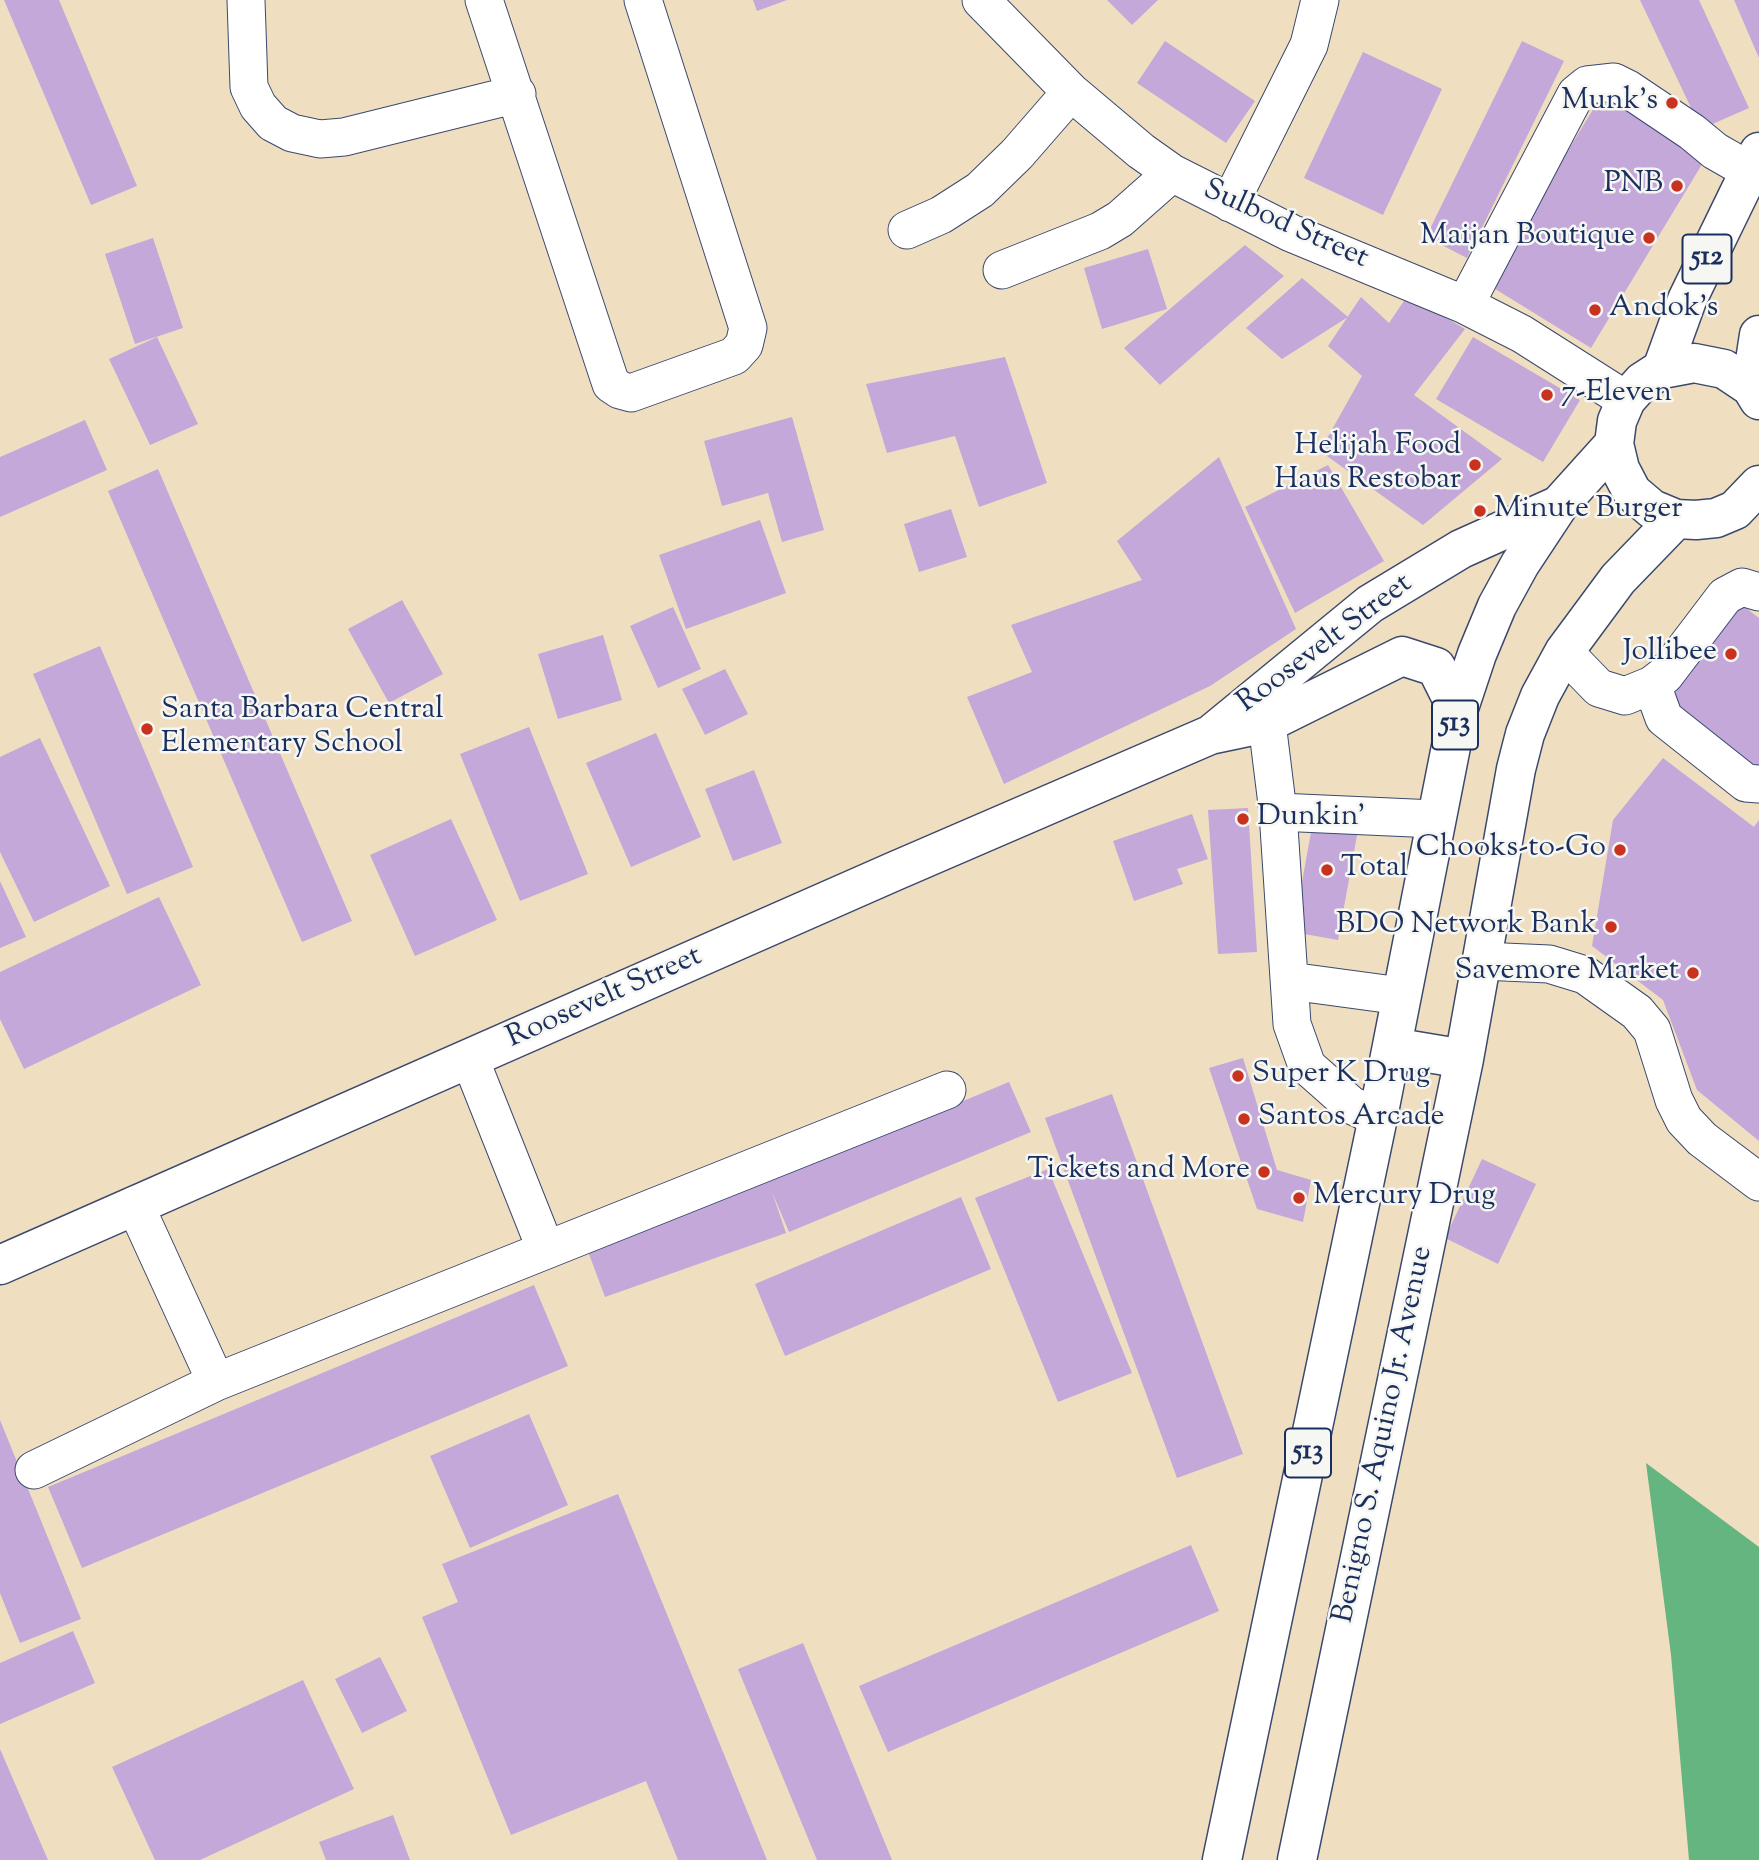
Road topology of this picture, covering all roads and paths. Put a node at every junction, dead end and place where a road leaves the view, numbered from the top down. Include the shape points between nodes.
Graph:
1 (246, 0) edge
2 (484, 0) edge
3 (643, 0) edge
4 (981, 0) edge
5 (1320, 0) edge
6 (1071, 92) junction
7 (517, 94) junction
8 (1754, 161) edge
9 (1172, 173) junction
10 (1230, 202) junction
11 (907, 230) dead end
12 (1002, 270) dead end
13 (1465, 304) junction
14 (1759, 335) edge
15 (1662, 369) junction
16 (1755, 394) edge
17 (1626, 400) junction
18 (1614, 444) junction
19 (1751, 499) edge
20 (1559, 505) junction
21 (1676, 519) junction
22 (1759, 592) edge
23 (1564, 652) junction
24 (1652, 685) junction
25 (1259, 711) junction
26 (1458, 711) junction
27 (1759, 784) edge
28 (1278, 812) junction
29 (1435, 819) junction
30 (1482, 961) junction
31 (1290, 981) junction
32 (1401, 996) junction
33 (1392, 1047) junction
34 (470, 1059) junction
35 (1464, 1059) junction
36 (947, 1090) dead end
37 (1377, 1117) junction
38 (1759, 1182) edge
39 (135, 1205) junction
40 (545, 1250) junction
41 (0, 1265) edge
42 (216, 1382) junction
43 (34, 1470) dead end
44 (1222, 1860) edge
45 (1297, 1860) edge

1 - 7 street via 249,87 273,123 292,133 320,139 344,137
2 - 7 street
3 - 7 street via 748,328 744,345 734,356 631,393 611,384
4 - 6 street, Sulbod Street
5 - 10 street via 1309,45
6 - 9 street, Sulbod Street
6 - 11 street via 981,190
8 - 13 street via 1714,151 1614,82 1587,85 1576,94
8 - 15 main road, 512 via 1687,300
9 - 10 street, Sulbod Street
9 - 12 street via 1100,231
10 - 13 street, Sulbod Street via 1291,233
13 - 17 street, Sulbod Street
14 - 16 main road
15 - 16 main road via 1694,363 1724,369
15 - 17 main road
17 - 18 main road
18 - 20 main road, 513
18 - 21 main road via 1632,492 1652,509
19 - 21 main road via 1716,518
20 - 25 main road, Roosevelt Street via 1461,549 1370,604
20 - 26 main road, 513 via 1497,606
21 - 23 main road, Benigno S. Aquino Jr. Avenue / 513 via 1618,579
22 - 24 street via 1742,587 1725,596 1665,675
23 - 24 street via 1599,688 1625,696
23 - 30 main road, Benigno S. Aquino Jr. Avenue / 513 via 1525,734
24 - 27 street via 1664,718 1746,783
25 - 26 main road, Roosevelt Street via 1402,656 1436,667
25 - 28 street
25 - 34 main road, Roosevelt Street
26 - 29 main road, 513
28 - 29 street
28 - 31 street
29 - 32 main road, 513
30 - 35 main road, Benigno S. Aquino Jr. Avenue / 513
30 - 38 street via 1549,964 1585,975 1637,1012 1652,1031 1684,1120
31 - 32 street
31 - 37 street via 1292,1024 1307,1066 1351,1105
32 - 33 main road, 513
33 - 35 main road
33 - 37 main road, 513
34 - 39 main road, Roosevelt Street
34 - 40 street
35 - 45 main road, Benigno S. Aquino Jr. Avenue / 513
36 - 40 street
37 - 44 main road, 513
39 - 41 main road, Roosevelt Street
39 - 42 street
40 - 42 street
42 - 43 street

